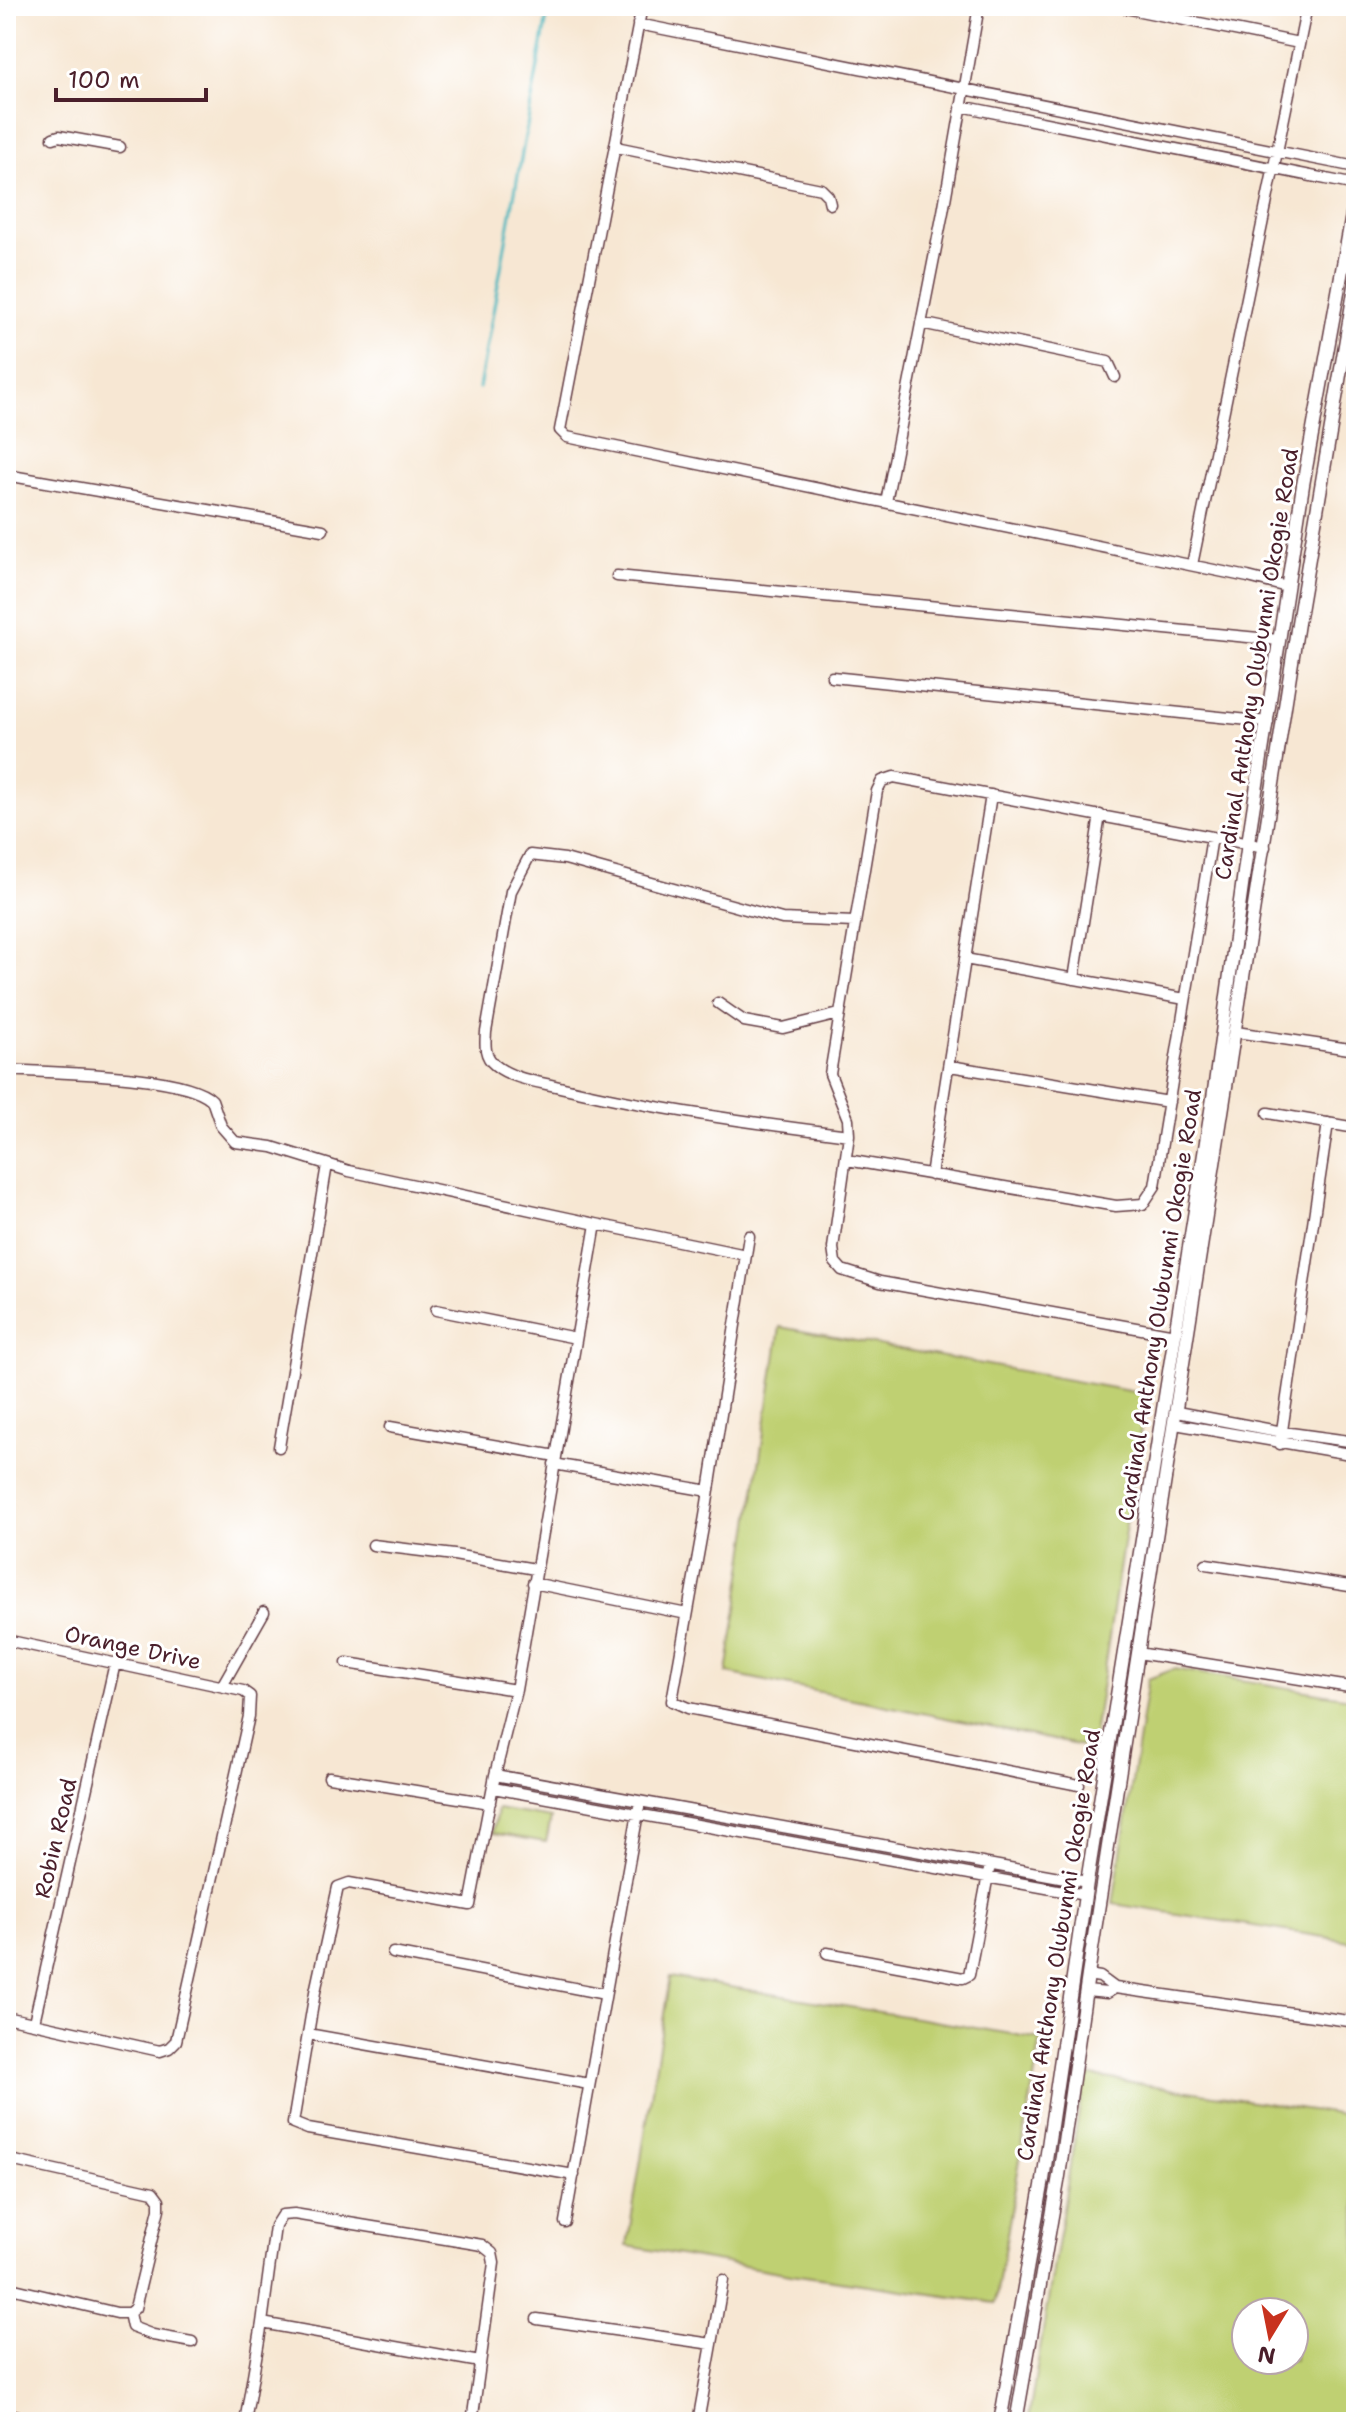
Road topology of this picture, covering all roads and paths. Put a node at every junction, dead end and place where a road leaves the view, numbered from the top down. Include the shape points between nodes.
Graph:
1 (642, 6) edge
2 (979, 6) edge
3 (1115, 6) edge
4 (1307, 6) edge
5 (638, 24) junction
6 (1299, 43) junction
7 (964, 89) junction
8 (961, 106) junction
9 (53, 138) dead end
10 (120, 147) dead end
11 (616, 147) junction
12 (1276, 152) junction
13 (1356, 167) edge
14 (1273, 168) junction
15 (1356, 185) edge
16 (1356, 193) edge
17 (830, 204) dead end
18 (1356, 280) edge
19 (921, 323) junction
20 (1115, 377) dead end
21 (6, 475) edge
22 (886, 502) junction
23 (323, 530) dead end
24 (1192, 565) junction
25 (617, 576) dead end
26 (1287, 587) junction
27 (1279, 640) junction
28 (832, 677) dead end
29 (1268, 722) junction
30 (991, 795) junction
31 (1100, 815) junction
32 (1212, 837) junction
33 (1248, 843) junction
34 (1265, 847) junction
35 (854, 922) junction
36 (965, 959) junction
37 (1074, 979) junction
38 (1185, 999) junction
39 (718, 1003) dead end
40 (839, 1014) junction
41 (1236, 1032) junction
42 (1356, 1050) edge
43 (950, 1066) junction
44 (6, 1070) edge
45 (1169, 1102) junction
46 (1268, 1113) dead end
47 (1328, 1123) junction
48 (1356, 1128) edge
49 (849, 1135) junction
50 (847, 1160) junction
51 (327, 1165) junction
52 (931, 1175) junction
53 (596, 1224) junction
54 (749, 1236) dead end
55 (746, 1255) junction
56 (436, 1310) dead end
57 (1175, 1335) junction
58 (576, 1338) junction
59 (1176, 1418) junction
60 (390, 1427) dead end
61 (1283, 1432) junction
62 (1356, 1442) edge
63 (1280, 1444) junction
64 (279, 1447) dead end
65 (1356, 1455) edge
66 (555, 1460) junction
67 (709, 1491) junction
68 (1150, 1493) junction
69 (1163, 1495) junction
70 (373, 1545) dead end
71 (1206, 1564) dead end
72 (535, 1569) junction
73 (533, 1583) junction
74 (1356, 1587) edge
75 (264, 1612) dead end
76 (687, 1614) junction
77 (6, 1640) edge
78 (1138, 1653) junction
79 (115, 1663) junction
80 (347, 1663) dead end
81 (222, 1686) junction
82 (1356, 1688) edge
83 (516, 1690) junction
84 (495, 1775) junction
85 (329, 1777) dead end
86 (1079, 1785) dead end
87 (493, 1788) junction
88 (490, 1803) junction
89 (639, 1807) junction
90 (990, 1864) junction
91 (988, 1876) junction
92 (1086, 1888) junction
93 (393, 1953) dead end
94 (827, 1953) dead end
95 (1088, 1975) junction
96 (1115, 1988) junction
97 (1086, 1991) junction
98 (605, 1994) junction
99 (6, 2017) edge
100 (34, 2022) junction
101 (1356, 2022) edge
102 (308, 2034) junction
103 (589, 2084) junction
104 (6, 2159) edge
105 (574, 2175) junction
106 (565, 2222) dead end
107 (723, 2280) dead end
108 (6, 2287) edge
109 (129, 2313) junction
110 (537, 2319) dead end
111 (262, 2323) junction
112 (192, 2342) dead end
113 (712, 2344) junction
114 (480, 2362) junction
115 (6, 2413) edge
116 (42, 2422) edge
117 (245, 2422) edge
118 (472, 2422) edge
119 (698, 2422) edge
120 (1000, 2422) edge
121 (1016, 2422) edge

1 - 5 street
2 - 7 street
3 - 6 street
4 - 6 street
5 - 7 street
5 - 11 street
6 - 12 street
7 - 8 street
7 - 12 street
8 - 14 street
8 - 19 street
9 - 10 street
11 - 17 street via 821,189
11 - 22 street via 560,430 567,437
12 - 13 street
12 - 14 street
14 - 15 street
14 - 24 street
16 - 26 street, Cardinal Anthony Olubunmi Okogie Road
18 - 34 street, Cardinal Anthony Olubunmi Okogie Road
19 - 20 street via 1108,362
19 - 22 street
21 - 23 street
22 - 24 street
24 - 26 street
25 - 27 street
26 - 27 street, Cardinal Anthony Olubunmi Okogie Road
27 - 29 street, Cardinal Anthony Olubunmi Okogie Road
28 - 29 street
29 - 33 street, Cardinal Anthony Olubunmi Okogie Road
30 - 31 street
30 - 35 street via 894,777 882,781
30 - 36 street
31 - 32 street
31 - 37 street
32 - 33 street
32 - 38 street
33 - 34 street
33 - 57 street, Cardinal Anthony Olubunmi Okogie Road
34 - 41 street, Cardinal Anthony Olubunmi Okogie Road
35 - 40 street
35 - 49 street via 782,919 565,859 530,855 511,891 485,1053 509,1074 604,1097
36 - 37 street
36 - 43 street
37 - 38 street
38 - 45 street
39 - 40 street via 744,1021 783,1028
40 - 49 street via 830,1074
41 - 42 street
41 - 59 street, Cardinal Anthony Olubunmi Okogie Road
43 - 45 street
43 - 52 street
44 - 51 street via 191,1087 212,1100 221,1126 235,1142 272,1147
45 - 52 street via 1155,1186 1143,1204 1116,1206
46 - 47 street
47 - 48 street
47 - 61 street
49 - 50 street
50 - 52 street
50 - 57 street via 833,1248 842,1270 880,1282
51 - 53 street
51 - 64 street
53 - 55 street
53 - 58 street
54 - 55 street
55 - 67 street
56 - 58 street
57 - 68 street, Cardinal Anthony Olubunmi Okogie Road
58 - 66 street
59 - 61 street
59 - 63 street
59 - 69 street, Cardinal Anthony Olubunmi Okogie Road
60 - 66 street
61 - 62 street
61 - 63 street
63 - 65 street
66 - 67 street
66 - 72 street
67 - 76 street
68 - 69 street
68 - 92 street, Cardinal Anthony Olubunmi Okogie Road
69 - 78 street, Cardinal Anthony Olubunmi Okogie Road
70 - 72 street
71 - 74 street
72 - 73 street
73 - 76 street
73 - 83 street
75 - 81 street
76 - 86 street via 672,1701 688,1708
77 - 79 street, Orange Drive
78 - 82 street
78 - 95 street, Cardinal Anthony Olubunmi Okogie Road
79 - 81 street, Orange Drive
79 - 100 street, Robin Road
80 - 83 street
81 - 100 street, Orange Drive via 250,1696 249,1716 176,2041 160,2051
83 - 84 street
84 - 87 street
84 - 89 street
85 - 88 street
87 - 88 street
87 - 89 street
88 - 102 street via 470,1905 349,1883 338,1887
89 - 90 street
89 - 91 street
89 - 98 street
90 - 91 street
90 - 92 street
91 - 92 street
91 - 94 street via 969,1975 963,1978
92 - 120 street, Cardinal Anthony Olubunmi Okogie Road
93 - 98 street
95 - 96 street
95 - 97 street, Cardinal Anthony Olubunmi Okogie Road
96 - 97 street via 1107,1993
96 - 101 street
97 - 121 street, Cardinal Anthony Olubunmi Okogie Road
98 - 103 street
99 - 100 street
102 - 103 street
102 - 105 street via 293,2123
103 - 105 street
104 - 109 street via 153,2192 159,2200 135,2308
105 - 106 street
107 - 113 street
108 - 109 street
109 - 112 street via 135,2330
110 - 113 street
111 - 114 street
111 - 114 street via 275,2226 282,2215 482,2245 494,2263
111 - 117 street
113 - 119 street
114 - 118 street
115 - 116 street

